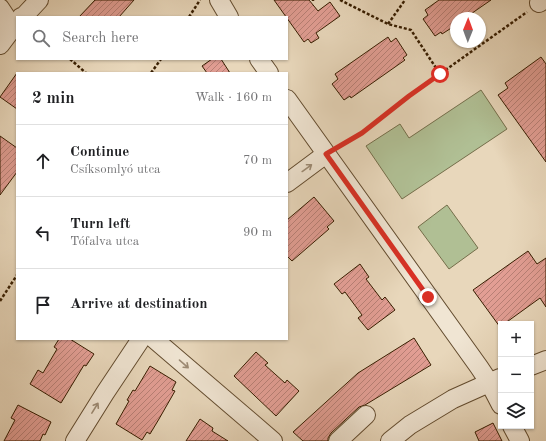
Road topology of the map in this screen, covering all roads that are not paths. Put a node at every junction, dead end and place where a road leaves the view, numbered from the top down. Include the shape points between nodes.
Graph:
1 (39, 0) edge
2 (219, 0) edge
3 (12, 16) edge
4 (228, 16) edge
5 (0, 45) edge
6 (260, 60) edge
7 (268, 72) edge
8 (288, 100) edge
9 (326, 154) junction
10 (288, 182) edge
11 (140, 340) edge
12 (155, 340) edge
13 (546, 360) edge
14 (534, 365) edge
15 (495, 380) edge
16 (498, 393) edge
17 (366, 415) dead end
18 (514, 429) edge
19 (75, 441) edge
20 (273, 441) edge
21 (338, 441) edge
22 (390, 441) edge
23 (520, 441) edge

1 - 3 street via 24,16
2 - 4 street
3 - 5 street via 9,33
6 - 7 street
8 - 9 street
10 -> 9 street
9 - 15 street
19 -> 11 street
12 -> 20 street
13 - 14 street
15 - 16 street
15 - 22 street via 453,399 410,425
17 - 21 street
18 - 23 street

